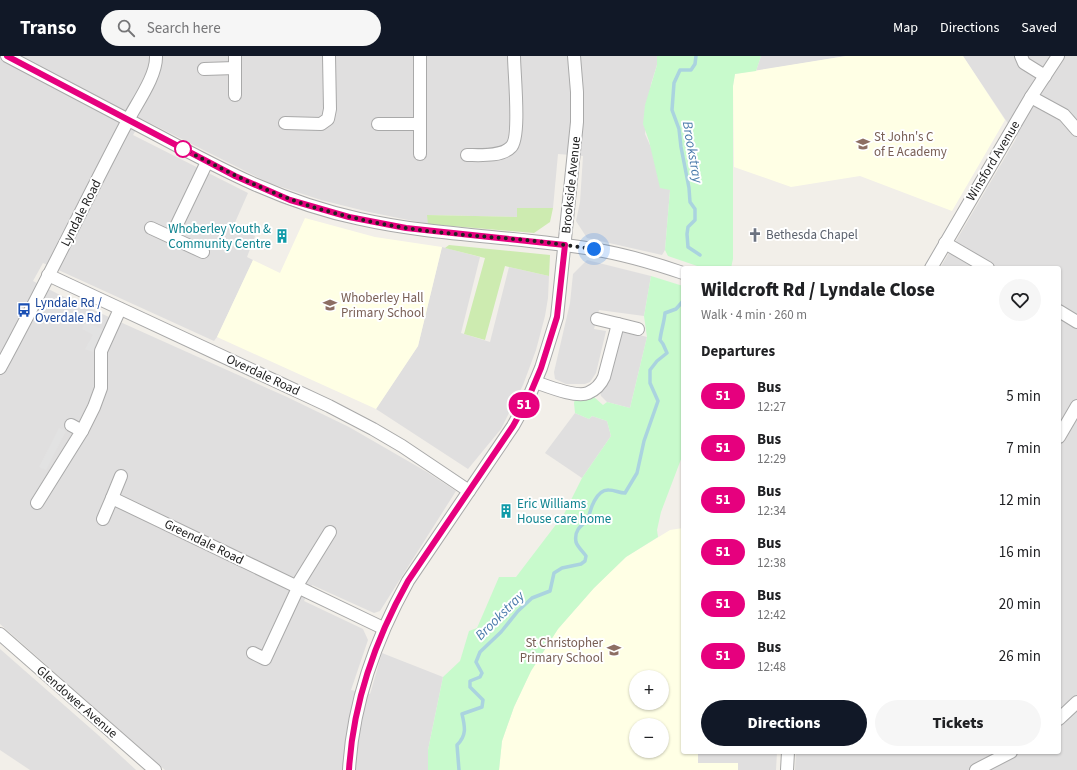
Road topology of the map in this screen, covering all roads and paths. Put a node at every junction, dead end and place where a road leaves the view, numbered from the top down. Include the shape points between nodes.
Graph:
1 (7, 56) edge
2 (156, 56) edge
3 (329, 56) edge
4 (420, 56) edge
5 (514, 56) edge
6 (574, 56) edge
7 (1022, 56) edge
8 (1058, 56) edge
9 (235, 62) edge
10 (204, 69) dead end
11 (1045, 76) junction
12 (235, 95) dead end
13 (1032, 97) junction
14 (128, 120) junction
15 (285, 122) dead end
16 (378, 124) dead end
17 (419, 124) junction
18 (1077, 130) edge
19 (420, 154) dead end
20 (467, 155) dead end
21 (208, 162) junction
22 (151, 228) dead end
23 (171, 237) junction
24 (945, 243) junction
25 (565, 245) junction
26 (203, 252) dead end
27 (932, 266) edge
28 (985, 266) edge
29 (681, 273) edge
30 (48, 275) junction
31 (120, 308) junction
32 (1061, 312) edge
33 (596, 319) dead end
34 (1077, 322) edge
35 (618, 324) junction
36 (638, 329) dead end
37 (0, 368) edge
38 (535, 382) junction
39 (1077, 406) edge
40 (71, 425) dead end
41 (82, 431) junction
42 (1061, 434) edge
43 (121, 476) dead end
44 (469, 491) junction
45 (112, 498) junction
46 (37, 503) dead end
47 (103, 518) dead end
48 (330, 532) dead end
49 (297, 588) junction
50 (383, 628) junction
51 (0, 634) edge
52 (253, 654) dead end
53 (1077, 702) edge
54 (1061, 717) edge
55 (788, 754) edge
56 (1007, 754) edge
57 (154, 770) edge
58 (349, 770) edge
59 (787, 770) edge
60 (976, 770) edge

1 - 14 street
2 - 14 street, Lyndale Road via 153,72
3 - 15 street via 328,119 322,124
4 - 17 street
5 - 20 street via 516,138 512,148 499,154
6 - 25 street, Brookside Avenue via 577,122
7 - 11 street via 1024,62
8 - 11 street, Winsford Avenue
9 - 10 street
9 - 12 street
11 - 13 street, Winsford Avenue
13 - 18 street via 1064,115
13 - 24 street, Winsford Avenue
14 - 21 street
14 - 30 street, Lyndale Road
16 - 17 street
17 - 19 street
21 - 23 street
21 - 25 street via 290,200 360,219 429,231
22 - 23 street
23 - 26 street
24 - 27 street, Winsford Avenue
24 - 28 street
25 - 29 street via 621,255
25 - 38 street, Brookside Avenue via 557,317
30 - 31 street, Overdale Road
30 - 37 street, Lyndale Road
31 - 41 street via 101,351 101,388
31 - 44 street, Overdale Road via 311,397 373,429 416,454
32 - 34 street
33 - 35 street
35 - 36 street
35 - 38 street via 604,377 601,384 594,389 588,393 575,393
38 - 44 street, Brookside Avenue via 513,426
39 - 42 street
40 - 41 street
41 - 46 street
43 - 45 street
44 - 50 street, Brookside Avenue via 408,581
45 - 47 street
45 - 49 street, Greendale Road
48 - 49 street
49 - 50 street, Greendale Road
49 - 52 street via 266,659
50 - 58 street, Brookside Avenue via 362,689
51 - 57 street, Glendower Avenue
53 - 54 street
55 - 59 street
56 - 60 street

